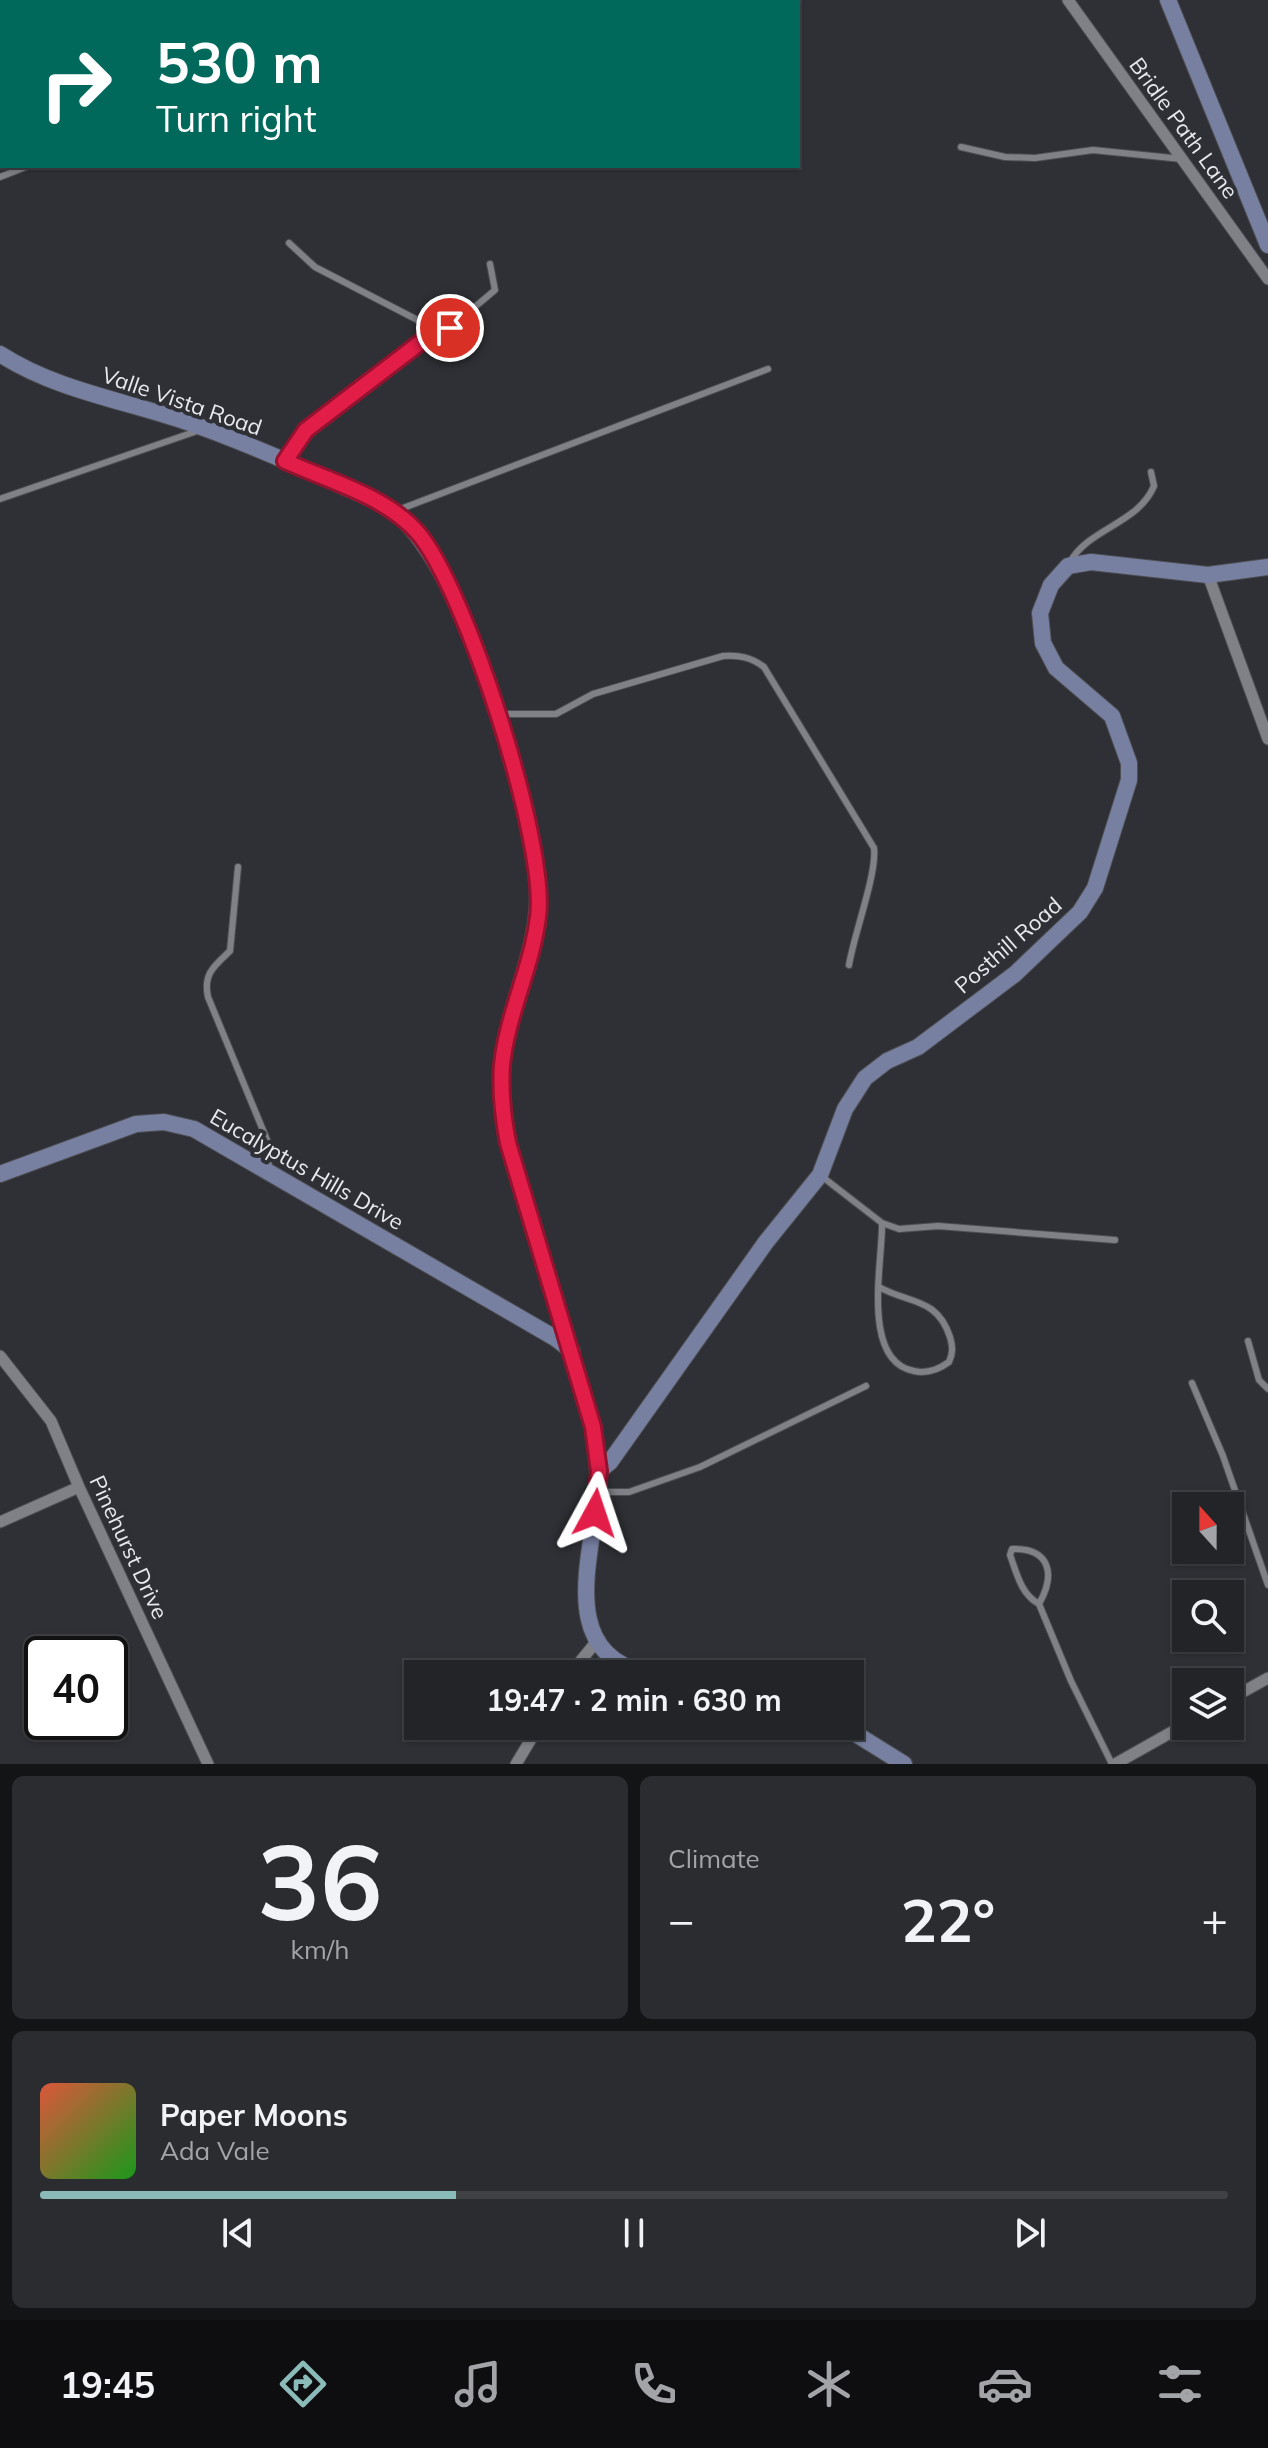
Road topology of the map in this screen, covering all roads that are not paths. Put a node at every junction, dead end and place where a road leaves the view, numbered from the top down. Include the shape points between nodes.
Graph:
1 (1068, 0) edge
2 (1168, 0) edge
3 (961, 147) dead end
4 (1182, 159) junction
5 (23, 168) edge
6 (0, 177) edge
7 (289, 243) dead end
8 (1268, 245) edge
9 (490, 264) dead end
10 (1268, 279) edge
11 (433, 328) junction
12 (0, 354) edge
13 (768, 369) dead end
14 (203, 429) junction
15 (285, 461) junction
16 (1151, 472) dead end
17 (0, 499) edge
18 (394, 512) junction
19 (1068, 566) junction
20 (1268, 567) edge
21 (1208, 575) junction
22 (497, 713) junction
23 (1268, 739) edge
24 (238, 867) dead end
25 (849, 965) dead end
26 (267, 1169) junction
27 (0, 1174) edge
28 (820, 1175) junction
29 (882, 1223) junction
30 (1115, 1240) dead end
31 (879, 1287) junction
32 (1248, 1341) dead end
33 (572, 1351) junction
34 (0, 1356) edge
35 (1192, 1383) dead end
36 (866, 1386) dead end
37 (1268, 1389) edge
38 (599, 1471) junction
39 (79, 1487) junction
40 (598, 1492) junction
41 (0, 1522) edge
42 (1268, 1585) edge
43 (1039, 1604) junction
44 (596, 1642) junction
45 (581, 1660) edge
46 (617, 1660) edge
47 (1268, 1678) edge
48 (1244, 1691) edge
49 (1172, 1732) edge
50 (864, 1739) edge
51 (531, 1740) edge
52 (208, 1764) edge
53 (516, 1764) edge
54 (904, 1764) edge
55 (1114, 1764) edge

1 - 4 street, Bridle Path Lane
2 - 8 street
3 - 4 lane via 1005,157 1093,150
4 - 10 street, Bridle Path Lane
5 - 6 lane
7 - 11 lane via 315,267
9 - 11 lane via 495,290 450,328
11 - 15 lane via 306,430
12 - 14 street, Valle Vista Road via 42,376
13 - 18 lane
14 - 15 street, Valle Vista Road
14 - 17 lane
15 - 18 street, Valle Vista Road
16 - 19 lane via 1154,486 1145,501 1081,545
18 - 22 street, Valle Vista Road via 418,534 439,565
19 - 21 street via 1091,562
19 - 28 street, Posthill Road via 1051,585 1040,613 1043,643 1056,668 1112,716 1129,763 1129,780 1095,888 1062,932 1015,974 918,1047 865,1078 845,1109
20 - 21 street
21 - 23 street
22 - 25 lane via 556,714 593,694 723,656 738,655 764,667 874,848
22 - 33 street, Valle Vista Road via 532,835 539,916 502,1063 502,1109
24 - 26 lane via 230,951 205,981 272,1152
26 - 27 street, Eucalyptus Hills Drive via 194,1129 164,1122 136,1124
26 - 33 street, Eucalyptus Hills Drive
28 - 29 lane
28 - 38 street, Posthill Road
29 - 30 lane via 899,1229 938,1226
29 - 31 lane
31 - 31 lane via 881,1335 889,1355 914,1371 949,1362 952,1344 941,1318 920,1301
32 - 37 lane via 1255,1371
33 - 38 street, Valle Vista Road
34 - 39 street, Pinehurst Drive via 51,1421
35 - 42 lane
36 - 40 lane via 700,1467 629,1492
38 - 40 street, Valle Vista Road
39 - 41 street
39 - 52 street, Pinehurst Drive
40 - 44 street, Valle Vista Road via 586,1608
43 - 43 lane via 1028,1598 1012,1549 1035,1550 1042,1557 1049,1579
43 - 55 lane
44 - 45 street
44 - 46 street
47 - 48 street
49 - 55 street
50 - 54 street
51 - 53 street

